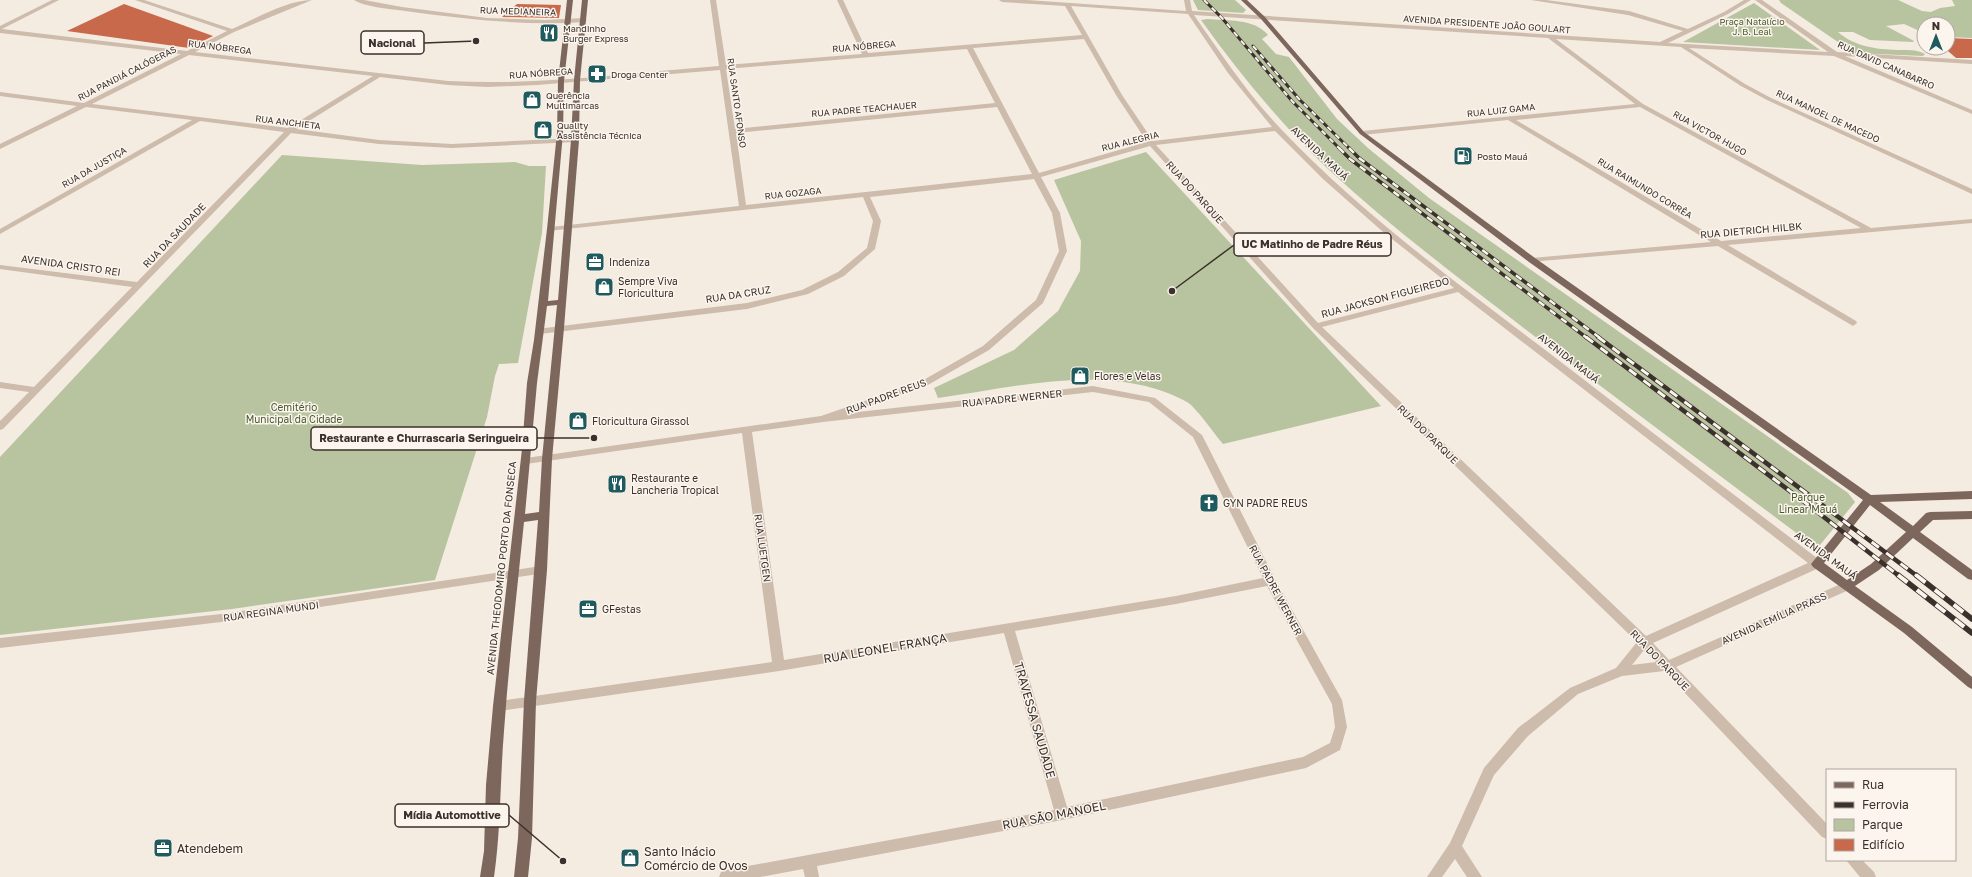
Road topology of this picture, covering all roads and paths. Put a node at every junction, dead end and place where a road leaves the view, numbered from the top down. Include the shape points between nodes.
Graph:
1 (56, 0) edge
2 (138, 0) edge
3 (309, 0) edge
4 (357, 0) edge
5 (713, 0) edge
6 (840, 0) edge
7 (1002, 0) edge
8 (1187, 0) edge
9 (1244, 0) edge
10 (1534, 0) edge
11 (1748, 0) edge
12 (1758, 0) edge
13 (585, 2) edge
14 (570, 3) edge
15 (1067, 4) junction
16 (1189, 12) junction
17 (1263, 18) junction
18 (584, 20) junction
19 (568, 22) junction
20 (0, 29) edge
21 (232, 31) junction
22 (1689, 31) junction
23 (574, 35) junction
24 (1084, 37) junction
25 (1550, 37) junction
26 (1660, 44) junction
27 (1683, 46) junction
28 (969, 47) junction
29 (188, 53) junction
30 (866, 55) junction
31 (572, 56) junction
32 (1838, 56) junction
33 (1972, 62) edge
34 (723, 68) junction
35 (378, 76) junction
36 (577, 80) junction
37 (561, 81) junction
38 (0, 94) edge
39 (568, 101) junction
40 (83, 105) junction
41 (998, 105) junction
42 (1641, 105) junction
43 (1972, 112) edge
44 (576, 118) junction
45 (1509, 118) junction
46 (199, 119) junction
47 (560, 119) junction
48 (1277, 129) junction
49 (289, 131) junction
50 (732, 131) junction
51 (1362, 133) junction
52 (575, 140) junction
53 (559, 142) junction
54 (1151, 143) junction
55 (0, 148) edge
56 (573, 166) junction
57 (556, 168) junction
58 (1038, 176) junction
59 (1972, 192) edge
60 (570, 195) junction
61 (866, 195) junction
62 (554, 197) junction
63 (743, 208) junction
64 (1972, 221) edge
65 (567, 227) junction
66 (551, 228) junction
67 (1870, 230) junction
68 (0, 232) edge
69 (1719, 244) junction
70 (565, 260) junction
71 (1532, 260) junction
72 (547, 262) junction
73 (0, 267) edge
74 (140, 285) junction
75 (1460, 289) junction
76 (562, 302) junction
77 (543, 304) junction
78 (1852, 323) dead end
79 (1316, 326) junction
80 (560, 328) junction
81 (540, 331) junction
82 (0, 385) edge
83 (36, 390) junction
84 (823, 419) junction
85 (0, 427) edge
86 (747, 431) junction
87 (547, 459) junction
88 (526, 462) junction
89 (1972, 495) edge
90 (1869, 499) junction
91 (544, 515) junction
92 (1972, 515) edge
93 (519, 519) junction
94 (1912, 532) junction
95 (1817, 564) junction
96 (541, 570) junction
97 (512, 575) junction
98 (1972, 576) edge
99 (1270, 582) junction
100 (1847, 586) junction
101 (1008, 626) junction
102 (1644, 642) junction
103 (0, 643) edge
104 (779, 666) junction
105 (1667, 666) junction
106 (1620, 671) junction
107 (1972, 684) edge
108 (530, 701) junction
109 (1338, 704) joint
110 (499, 706) junction
111 (1062, 814) junction
112 (1826, 832) edge
113 (1455, 846) junction
114 (809, 860) junction
115 (1854, 861) edge
116 (487, 877) edge
117 (521, 877) edge
118 (726, 877) edge
119 (812, 877) edge
120 (1434, 877) edge
121 (1475, 877) edge
122 (1869, 877) edge

1 - 20 street
2 - 21 street
3 - 21 street, RUA PANDIÁ CALÓGERAS
4 - 19 street, RUA MEDIANEIRA via 375,5 474,19
5 - 34 street, RUA SANTO AFONSO
6 - 30 street
7 - 15 street, AVENIDA PRESIDENTE JOÃO GOULART
8 - 16 street
9 - 17 main road
10 - 22 street via 1629,12
11 - 22 street
12 - 32 street, RUA DAVID CANABARRO
13 - 14 main road
13 - 18 main road, AVENIDA THEODOMIRO PORTO DA FONSECA
14 - 19 main road, AVENIDA THEODOMIRO PORTO DA FONSECA
15 - 16 street, AVENIDA PRESIDENTE JOÃO GOULART
15 - 24 street, RUA DO PARQUE
16 - 17 street, AVENIDA PRESIDENTE JOÃO GOULART
16 - 48 street, AVENIDA MAUÁ via 1230,72
17 - 25 street, AVENIDA PRESIDENTE JOÃO GOULART
17 - 51 main road
18 - 19 street, RUA MEDIANEIRA
18 - 23 main road, AVENIDA THEODOMIRO PORTO DA FONSECA
19 - 23 main road, AVENIDA THEODOMIRO PORTO DA FONSECA
20 - 29 street, RUA NÓBREGA
21 - 29 street, RUA PANDIÁ CALÓGERAS
22 - 26 street
23 - 31 main road, AVENIDA THEODOMIRO PORTO DA FONSECA
23 - 31 main road, AVENIDA THEODOMIRO PORTO DA FONSECA
24 - 28 street, RUA NÓBREGA
24 - 54 street, RUA DO PARQUE
25 - 26 street, AVENIDA PRESIDENTE JOÃO GOULART
25 - 42 street, RUA VICTOR HUGO
26 - 27 street, AVENIDA PRESIDENTE JOÃO GOULART
27 - 32 street, AVENIDA PRESIDENTE JOÃO GOULART
27 - 59 street, RUA MANOEL DE MACEDO via 1769,99
28 - 30 street, RUA NÓBREGA
28 - 41 street, RUA PADRE REUS
29 - 35 street, RUA NÓBREGA
29 - 40 street, RUA PANDIÁ CALÓGERAS
30 - 34 street, RUA NÓBREGA
31 - 36 main road, AVENIDA THEODOMIRO PORTO DA FONSECA
31 - 37 main road, AVENIDA THEODOMIRO PORTO DA FONSECA
32 - 33 street, AVENIDA PRESIDENTE JOÃO GOULART
32 - 43 street, RUA DAVID CANABARRO
34 - 36 street, RUA NÓBREGA
34 - 50 street, RUA SANTO AFONSO
35 - 37 street, RUA NÓBREGA via 487,85
35 - 49 street, RUA DA SAUDADE
36 - 37 street, RUA NÓBREGA
36 - 39 main road, AVENIDA THEODOMIRO PORTO DA FONSECA
37 - 39 main road, AVENIDA THEODOMIRO PORTO DA FONSECA
38 - 40 street, RUA ANCHIETA
39 - 44 main road, AVENIDA THEODOMIRO PORTO DA FONSECA
39 - 47 main road, AVENIDA THEODOMIRO PORTO DA FONSECA
40 - 46 street, RUA ANCHIETA
40 - 55 street, RUA PANDIÁ CALÓGERAS
41 - 50 street, RUA PADRE TEACHAUER
41 - 58 street, RUA PADRE REUS
42 - 45 street, RUA LUIZ GAMA
42 - 67 street, RUA VICTOR HUGO
44 - 47 main road
44 - 52 main road, AVENIDA THEODOMIRO PORTO DA FONSECA
45 - 51 street, RUA LUIZ GAMA
45 - 69 street, RUA RAIMUNDO CORRÊA
46 - 49 street, RUA ANCHIETA
46 - 68 street, RUA DA JUSTIÇA
47 - 53 main road, AVENIDA THEODOMIRO PORTO DA FONSECA
48 - 54 street, RUA ALEGRIA
48 - 75 street, AVENIDA MAUÁ via 1385,229
49 - 53 street, RUA ANCHIETA via 379,142 452,146
49 - 74 street, RUA DA SAUDADE
50 - 63 street, RUA SANTO AFONSO
51 - 71 main road
52 - 53 street, RUA ANCHIETA
52 - 56 main road, AVENIDA THEODOMIRO PORTO DA FONSECA
53 - 57 main road, AVENIDA THEODOMIRO PORTO DA FONSECA
54 - 58 street, RUA ALEGRIA
54 - 79 street, RUA DO PARQUE
56 - 57 main road
56 - 60 main road, AVENIDA THEODOMIRO PORTO DA FONSECA
57 - 62 main road, AVENIDA THEODOMIRO PORTO DA FONSECA
58 - 61 street, RUA GOZAGA
58 - 84 street, RUA PADRE REUS via 1056,213 1063,251 1040,301 986,348 923,384
60 - 62 main road
60 - 65 main road, AVENIDA THEODOMIRO PORTO DA FONSECA
61 - 63 street, RUA GOZAGA
61 - 80 street, RUA DA CRUZ via 877,221 871,249 840,274 805,292 747,306
62 - 66 main road, AVENIDA THEODOMIRO PORTO DA FONSECA
63 - 65 street, RUA GOZAGA
64 - 67 street, RUA DIETRICH HILBK
65 - 66 street, RUA GOZAGA
65 - 70 main road, AVENIDA THEODOMIRO PORTO DA FONSECA
66 - 72 main road, AVENIDA THEODOMIRO PORTO DA FONSECA
67 - 69 street, RUA DIETRICH HILBK
69 - 71 street, RUA DIETRICH HILBK
69 - 78 street, RUA RAIMUNDO CORRÊA
70 - 72 main road
70 - 76 main road, AVENIDA THEODOMIRO PORTO DA FONSECA
71 - 90 main road
72 - 77 main road, AVENIDA THEODOMIRO PORTO DA FONSECA
73 - 74 street, AVENIDA CRISTO REI
74 - 83 street, RUA DA SAUDADE
75 - 79 street, RUA JACKSON FIGUEIREDO
75 - 95 street, AVENIDA MAUÁ
76 - 77 main road
76 - 80 main road, AVENIDA THEODOMIRO PORTO DA FONSECA
77 - 81 main road, AVENIDA THEODOMIRO PORTO DA FONSECA
79 - 102 street, RUA DO PARQUE
80 - 81 street, RUA DA CRUZ
80 - 87 main road, AVENIDA THEODOMIRO PORTO DA FONSECA
81 - 88 main road, AVENIDA THEODOMIRO PORTO DA FONSECA via 532,383
82 - 83 street
83 - 85 street, RUA DA SAUDADE
84 - 86 street, RUA PADRE REUS
84 - 99 street, RUA PADRE WERNER via 1093,389 1152,400 1197,435
86 - 87 street, RUA PADRE REUS
86 - 104 street, RUA LUETGEN
87 - 88 street, RUA PADRE REUS
87 - 91 main road, AVENIDA THEODOMIRO PORTO DA FONSECA
88 - 93 main road, AVENIDA THEODOMIRO PORTO DA FONSECA
89 - 90 main road
90 - 94 main road
90 - 95 main road, AVENIDA EMÍLIA PRASS
91 - 93 main road
91 - 96 main road, AVENIDA THEODOMIRO PORTO DA FONSECA
92 - 94 main road, AVENIDA EMÍLIA PRASS via 1930,516
93 - 97 main road, AVENIDA THEODOMIRO PORTO DA FONSECA
94 - 98 main road
94 - 100 main road, AVENIDA EMÍLIA PRASS via 1875,567
95 - 100 main road, AVENIDA MAUÁ
95 - 102 street, AVENIDA EMÍLIA PRASS
96 - 97 street, RUA REGINA MUNDI
96 - 108 main road, AVENIDA THEODOMIRO PORTO DA FONSECA
97 - 103 street, RUA REGINA MUNDI via 221,618
97 - 110 main road, AVENIDA THEODOMIRO PORTO DA FONSECA
99 - 101 street, RUA LEONEL FRANÇA via 1176,600
99 - 109 street, RUA PADRE WERNER
100 - 105 street, AVENIDA EMÍLIA PRASS
100 - 107 main road, AVENIDA MAUÁ via 1908,630
101 - 104 street, RUA LEONEL FRANÇA
101 - 111 street, TRAVESSA SAUDADE
102 - 105 street, RUA DO PARQUE
102 - 106 street, AVENIDA EMÍLIA PRASS
104 - 108 street, RUA LEONEL FRANÇA
105 - 106 street, AVENIDA EMÍLIA PRASS
105 - 112 street, RUA DO PARQUE
106 - 113 street, AVENIDA EMÍLIA PRASS via 1574,691 1523,732 1489,772
108 - 110 street, RUA LEONEL FRANÇA
108 - 117 main road, AVENIDA THEODOMIRO PORTO DA FONSECA via 525,838
109 - 111 street, RUA SÃO MANOEL via 1341,727 1335,746 1306,762
110 - 116 main road, AVENIDA THEODOMIRO PORTO DA FONSECA via 491,850
111 - 114 street, RUA SÃO MANOEL
113 - 120 street, AVENIDA EMÍLIA PRASS
113 - 121 street
114 - 118 street, RUA SÃO MANOEL
114 - 119 street
115 - 122 street

